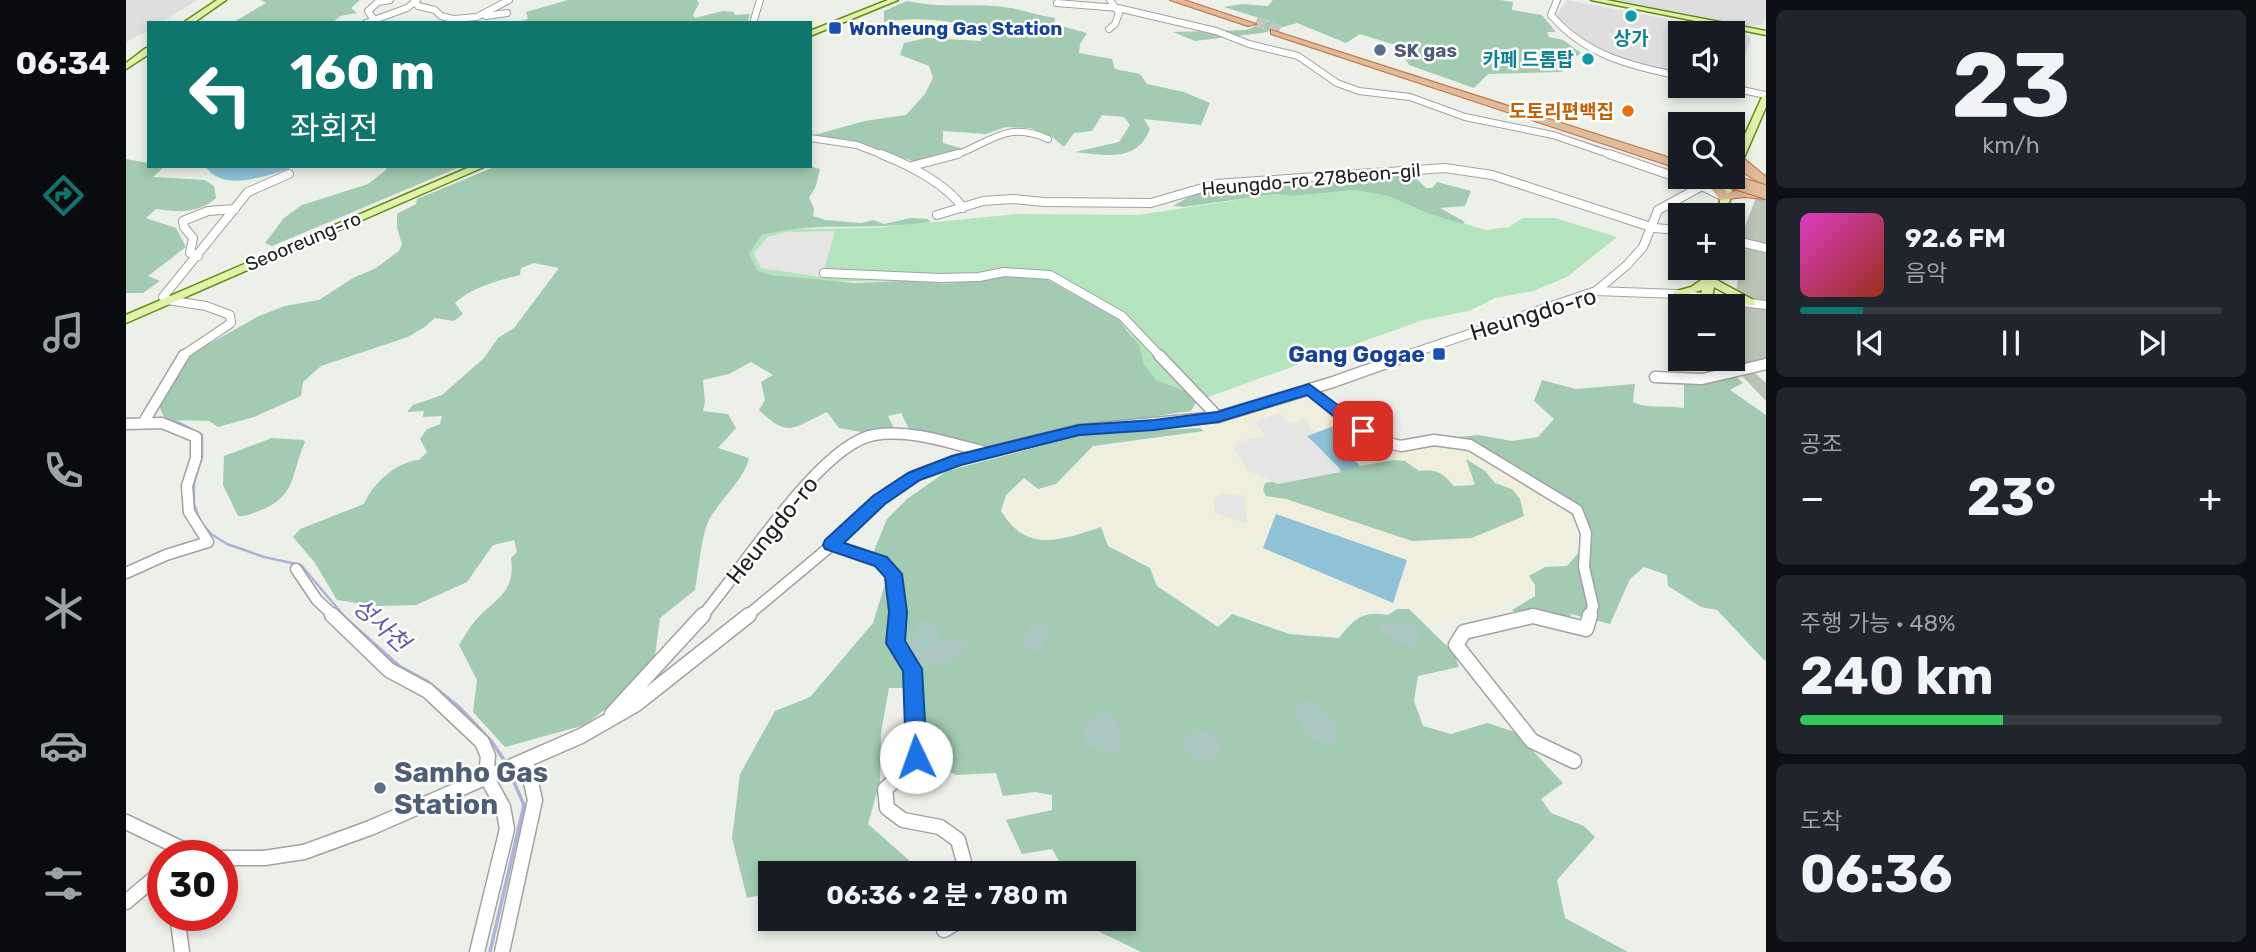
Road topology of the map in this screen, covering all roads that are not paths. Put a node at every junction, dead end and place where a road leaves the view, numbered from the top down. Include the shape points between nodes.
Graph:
1 (222, 0) edge
2 (390, 0) edge
3 (400, 0) edge
4 (442, 0) edge
5 (509, 0) edge
6 (760, 0) edge
7 (887, 0) edge
8 (894, 0) edge
9 (1110, 0) edge
10 (1175, 0) edge
11 (1188, 0) edge
12 (1558, 0) edge
13 (1595, 0) edge
14 (415, 1) edge
15 (1057, 3) dead end
16 (1118, 8) junction
17 (435, 10) junction
18 (507, 13) dead end
19 (441, 16) junction
20 (477, 17) junction
21 (374, 20) joint
22 (190, 21) edge
23 (434, 21) edge
24 (754, 21) edge
25 (1108, 29) dead end
26 (812, 30) edge
27 (812, 30) edge
28 (1764, 33) edge
29 (147, 51) edge
30 (126, 67) edge
31 (1668, 73) edge
32 (1745, 91) edge
33 (1766, 96) edge
34 (812, 138) edge
35 (1048, 139) dead end
36 (1745, 142) edge
37 (1680, 163) edge
38 (912, 166) junction
39 (469, 168) edge
40 (476, 168) edge
41 (1745, 168) edge
42 (1668, 170) edge
43 (289, 174) dead end
44 (1448, 176) dead end
45 (1745, 183) edge
46 (1689, 189) edge
47 (1740, 189) edge
48 (1766, 189) edge
49 (962, 208) junction
50 (235, 209) junction
51 (937, 215) dead end
52 (1668, 230) edge
53 (1653, 231) junction
54 (1745, 243) edge
55 (1766, 248) edge
56 (198, 256) junction
57 (824, 273) dead end
58 (1709, 281) junction
59 (1596, 291) junction
60 (1678, 294) joint
61 (1707, 294) edge
62 (165, 299) junction
63 (1745, 302) edge
64 (1751, 303) junction
65 (1766, 305) edge
66 (126, 316) edge
67 (1766, 364) edge
68 (1655, 377) dead end
69 (1309, 389) junction
70 (1218, 417) junction
71 (146, 418) junction
72 (126, 424) edge
73 (988, 453) junction
74 (831, 545) junction
75 (296, 569) dead end
76 (126, 573) edge
77 (603, 724) junction
78 (523, 761) junction
79 (1574, 761) dead end
80 (489, 775) junction
81 (126, 822) edge
82 (156, 840) edge
83 (238, 858) edge
84 (964, 861) edge
85 (147, 884) edge
86 (126, 902) edge
87 (179, 931) edge
88 (182, 952) edge
89 (477, 952) edge
90 (502, 952) edge

1 - 22 main road
2 - 21 street via 378,2 368,11
3 - 14 street
4 - 17 street
5 - 20 street
6 - 24 street
7 - 26 main road
8 - 27 main road
9 - 16 street
10 - 11 highway via 1253,23
12 - 31 street via 1550,15 1579,43 1617,61
13 - 28 main road
14 - 17 street
14 - 21 street
15 - 16 street
16 - 25 street via 1115,24
16 - 42 street via 1298,56 1337,83 1359,91 1410,97 1465,117 1553,135
17 - 19 street
18 - 20 street
19 - 20 street
19 - 23 street
29 - 30 main road
32 - 33 street
33 - 36 main road
34 - 38 street via 857,145
35 - 38 street via 1024,129 1004,130 961,153
37 - 37 highway via 1440,82 1277,31 1471,97
38 - 49 street via 954,194
39 - 62 main road, Seooreung-ro
40 - 62 main road, Seooreung-ro
41 - 48 highway
43 - 50 street, Seooreung-ro via 248,192
44 - 53 street, Heungdo-ro 278beon-gil via 1480,178
45 - 48 highway, bridge
46 - 53 street via 1658,210
47 - 48 highway via 1744,193
49 - 51 street, Heungdo-ro 278beon-gil
49 - 53 street, Heungdo-ro 278beon-gil via 1013,199 1151,203 1216,184 1445,168 1492,175
50 - 56 street, Seooreung-ro
50 - 56 street via 214,209 183,221 193,238 190,253
52 - 53 street
53 - 59 street via 1630,262
54 - 55 street
56 - 62 street, Seooreung-ro
57 - 70 street via 941,278 1026,271 1050,275 1122,316
58 - 60 main road
58 - 61 main road
58 - 64 main road
59 - 60 street, Heungdo-ro
59 - 69 street, Heungdo-ro
62 - 66 main road, Seooreung-ro
62 - 71 street via 206,306 230,315 232,323 183,355
63 - 64 street, Heungdo-ro
64 - 65 street, Heungdo-ro
67 - 68 street via 1702,379
69 - 70 street, Heungdo-ro
69 - 79 street via 1379,441 1401,446 1434,440 1471,445 1577,510 1586,533 1584,567 1593,606 1586,629 1533,616 1464,632 1456,645 1532,741
70 - 73 street, Heungdo-ro via 1079,430
71 - 72 street
71 - 76 street via 173,424 195,437 196,458 187,486 189,512 208,542
73 - 74 street, Heungdo-ro via 914,477 879,500
73 - 77 street, Heungdo-ro via 905,435 859,439 841,450
74 - 77 street, Heungdo-ro via 635,705
74 - 84 street via 881,562 893,574 898,612 895,643 913,669 916,757 885,789 887,808 903,820 940,827 958,840
75 - 80 street via 317,600 389,670 428,691 482,742
77 - 78 street, Heungdo-ro
78 - 80 street, Heungdo-ro
78 - 90 street via 535,800
80 - 83 street via 304,852
80 - 89 street via 507,829
81 - 82 street
85 - 86 street
87 - 88 street

